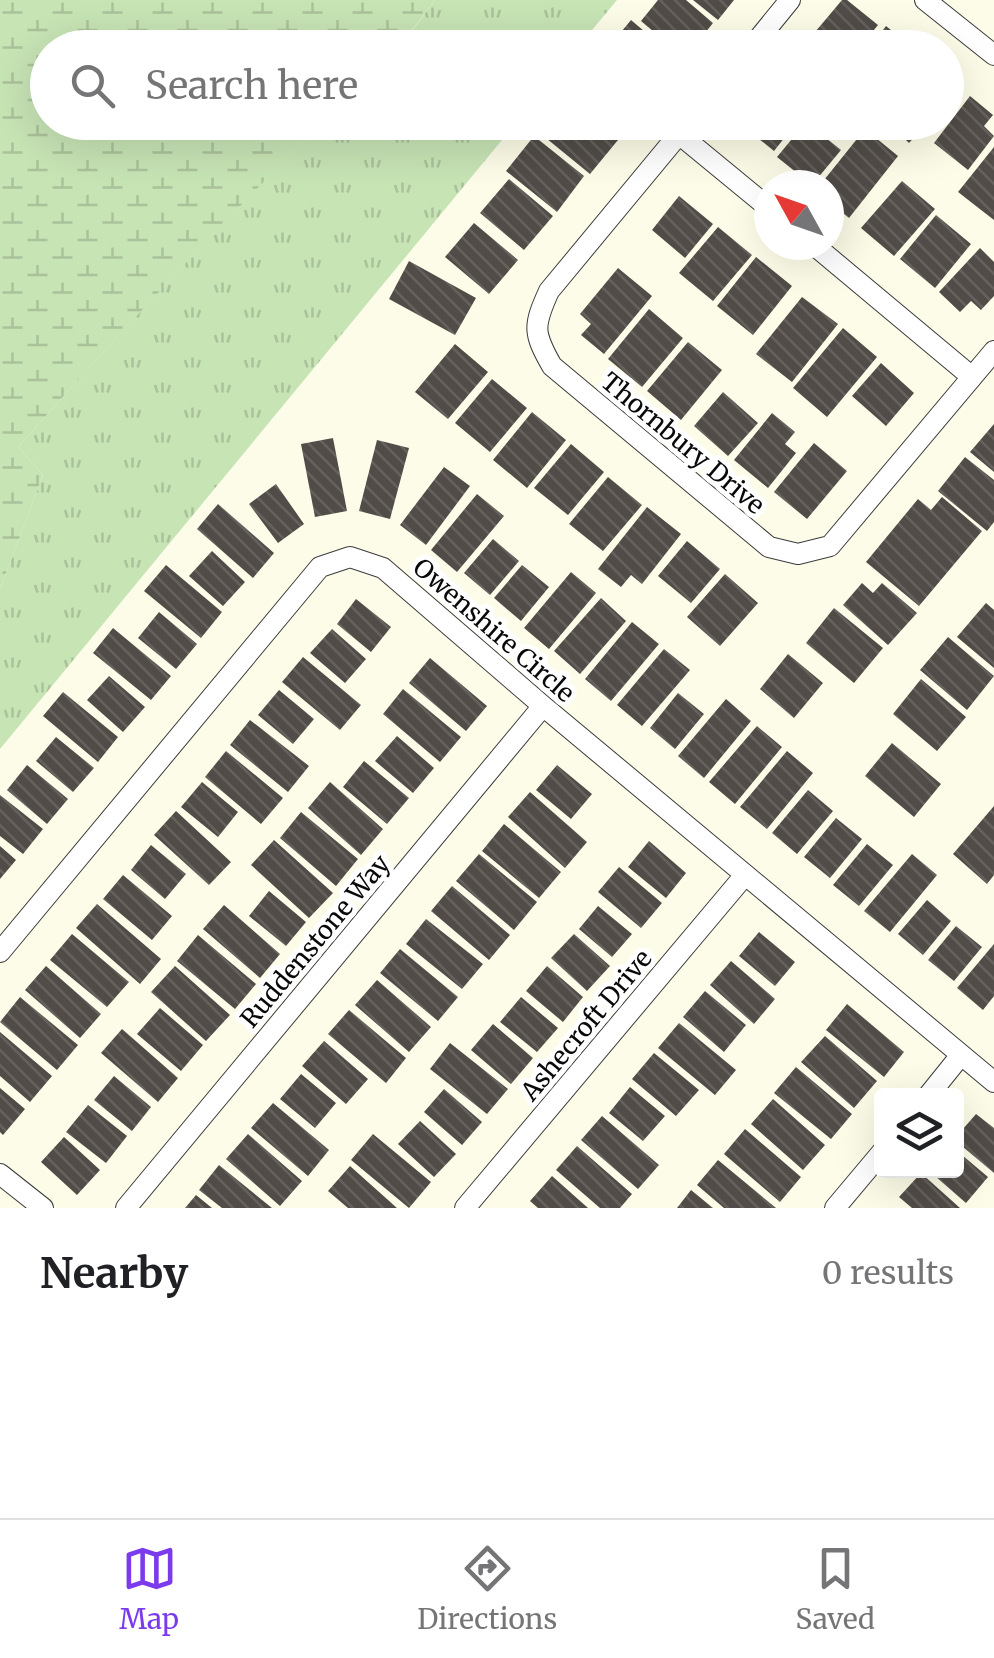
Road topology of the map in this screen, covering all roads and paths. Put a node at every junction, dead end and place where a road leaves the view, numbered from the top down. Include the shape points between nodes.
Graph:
1 (790, 0) edge
2 (925, 0) edge
3 (766, 30) edge
4 (963, 30) edge
5 (964, 31) edge
6 (994, 54) edge
7 (674, 140) edge
8 (697, 140) edge
9 (754, 194) edge
10 (832, 260) edge
11 (994, 351) edge
12 (972, 377) junction
13 (543, 706) junction
14 (745, 875) junction
15 (0, 952) edge
16 (961, 1055) junction
17 (994, 1082) edge
18 (934, 1088) edge
19 (874, 1162) edge
20 (0, 1174) edge
21 (43, 1208) edge
22 (126, 1208) edge
23 (465, 1208) edge
24 (835, 1208) edge

1 - 3 street
2 - 4 street
5 - 6 street
7 - 12 street, Thornbury Drive via 549,291 537,318 538,342 552,366 769,547 798,554 830,546
8 - 9 street
10 - 12 street
11 - 12 street, Thornbury Drive
13 - 14 street, Owenshire Circle
13 - 15 street, Owenshire Circle via 383,568 350,557 320,568
13 - 22 street, Ruddenstone Way
14 - 16 street, Owenshire Circle
14 - 23 street, Ashecroft Drive
16 - 17 street, Owenshire Circle
16 - 18 street
19 - 24 street
20 - 21 street

